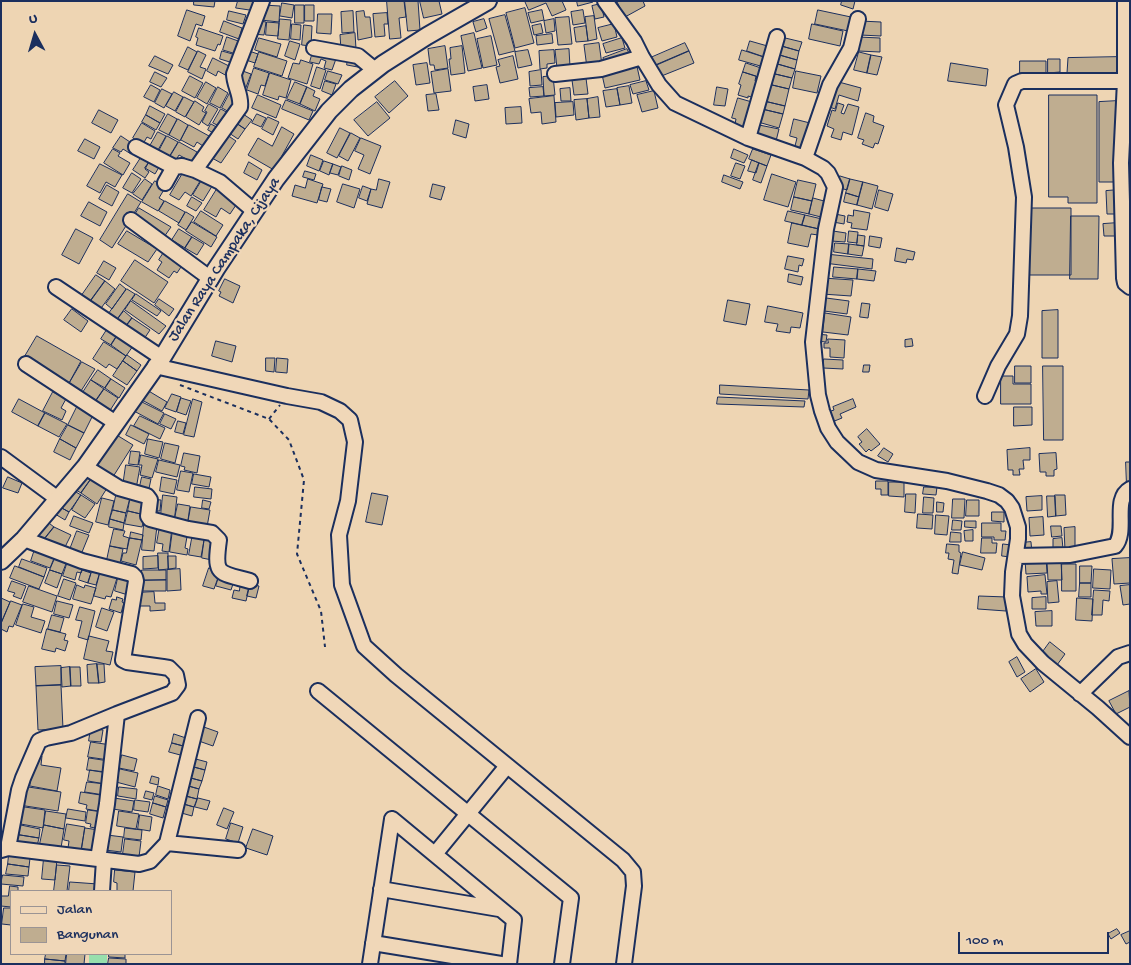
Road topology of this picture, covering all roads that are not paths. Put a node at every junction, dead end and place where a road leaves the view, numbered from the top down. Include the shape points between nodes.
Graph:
1 (262, 1) edge
2 (488, 1) edge
3 (605, 1) edge
4 (1125, 1) edge
5 (858, 19) dead end
6 (777, 37) dead end
7 (314, 48) dead end
8 (642, 56) junction
9 (375, 70) junction
10 (554, 74) dead end
11 (1125, 81) junction
12 (748, 138) junction
13 (136, 147) dead end
14 (805, 158) junction
15 (174, 167) junction
16 (195, 170) junction
17 (165, 183) dead end
18 (254, 211) junction
19 (131, 220) dead end
20 (211, 279) junction
21 (56, 287) dead end
22 (1130, 287) edge
23 (158, 362) junction
24 (26, 364) dead end
25 (985, 396) dead end
26 (116, 423) junction
27 (1, 457) edge
28 (85, 467) junction
29 (1130, 489) edge
30 (58, 499) junction
31 (1126, 507) edge
32 (24, 539) junction
33 (1016, 556) junction
34 (2, 559) edge
35 (250, 581) dead end
36 (1130, 653) edge
37 (318, 691) dead end
38 (1080, 694) junction
39 (117, 714) junction
40 (198, 718) dead end
41 (1130, 737) edge
42 (507, 766) junction
43 (468, 814) junction
44 (167, 843) junction
45 (5, 849) edge
46 (238, 850) dead end
47 (435, 854) junction
48 (101, 859) junction
49 (381, 889) junction
50 (102, 890) edge
51 (500, 909) junction
52 (373, 944) junction
53 (370, 964) edge
54 (501, 964) edge
55 (509, 964) edge
56 (562, 964) edge
57 (624, 964) edge

1 - 16 street via 234,74 240,107
2 - 9 main road, Jalan Raya Campaka, Cijaya
3 - 8 street
4 - 11 street
5 - 14 street via 851,48 830,85
6 - 12 street
7 - 9 street via 358,56
8 - 10 street via 601,69
8 - 12 street via 675,104
9 - 18 main road, Jalan Raya Campaka, Cijaya via 329,111
11 - 22 street via 1121,163 1124,278
11 - 25 street via 1022,81 1015,84 1008,99 1006,105 1024,196 1020,316 1017,334
12 - 14 street
13 - 15 street
14 - 33 street via 823,168 835,187 826,229 813,342 818,395 828,428 849,455 876,470 987,490 999,495 1007,501 1016,518
15 - 16 street
15 - 17 street
16 - 18 street via 220,182
18 - 20 main road, Jalan Raya Campaka, Cijaya
19 - 20 street
20 - 23 main road, Jalan Raya Campaka, Cijaya
21 - 23 street
23 - 26 main road, Jalan Raya Campaka, Cijaya
23 - 42 street via 320,402 340,410 350,420 355,442 348,501 339,535 339,557 342,585 364,646
24 - 26 street
26 - 28 main road, Jalan Raya Campaka, Cijaya
27 - 30 street
28 - 30 main road, Jalan Raya Campaka, Cijaya
28 - 35 street via 119,488 147,496 150,519 212,533 218,540 217,567 224,574
29 - 31 street via 1123,495
30 - 32 main road, Jalan Raya Campaka, Cijaya
31 - 33 street via 1115,546 1070,555
32 - 34 main road, Jalan Raya Campaka, Cijaya
32 - 39 street via 135,577 123,660 168,668 176,675 178,685 172,693
33 - 38 street via 1012,596 1019,634 1043,663
36 - 38 street via 1118,658
37 - 43 street
38 - 41 street
39 - 45 street via 66,735 39,741 19,790
39 - 48 street
40 - 44 street
42 - 43 street
42 - 57 street via 623,860 633,872
43 - 47 street
43 - 56 street via 571,898
44 - 46 street
44 - 48 street via 147,863
45 - 48 street
47 - 49 street via 392,819
47 - 51 street
48 - 50 street
49 - 51 street
49 - 52 street
51 - 55 street via 514,920
52 - 53 street
52 - 54 street

